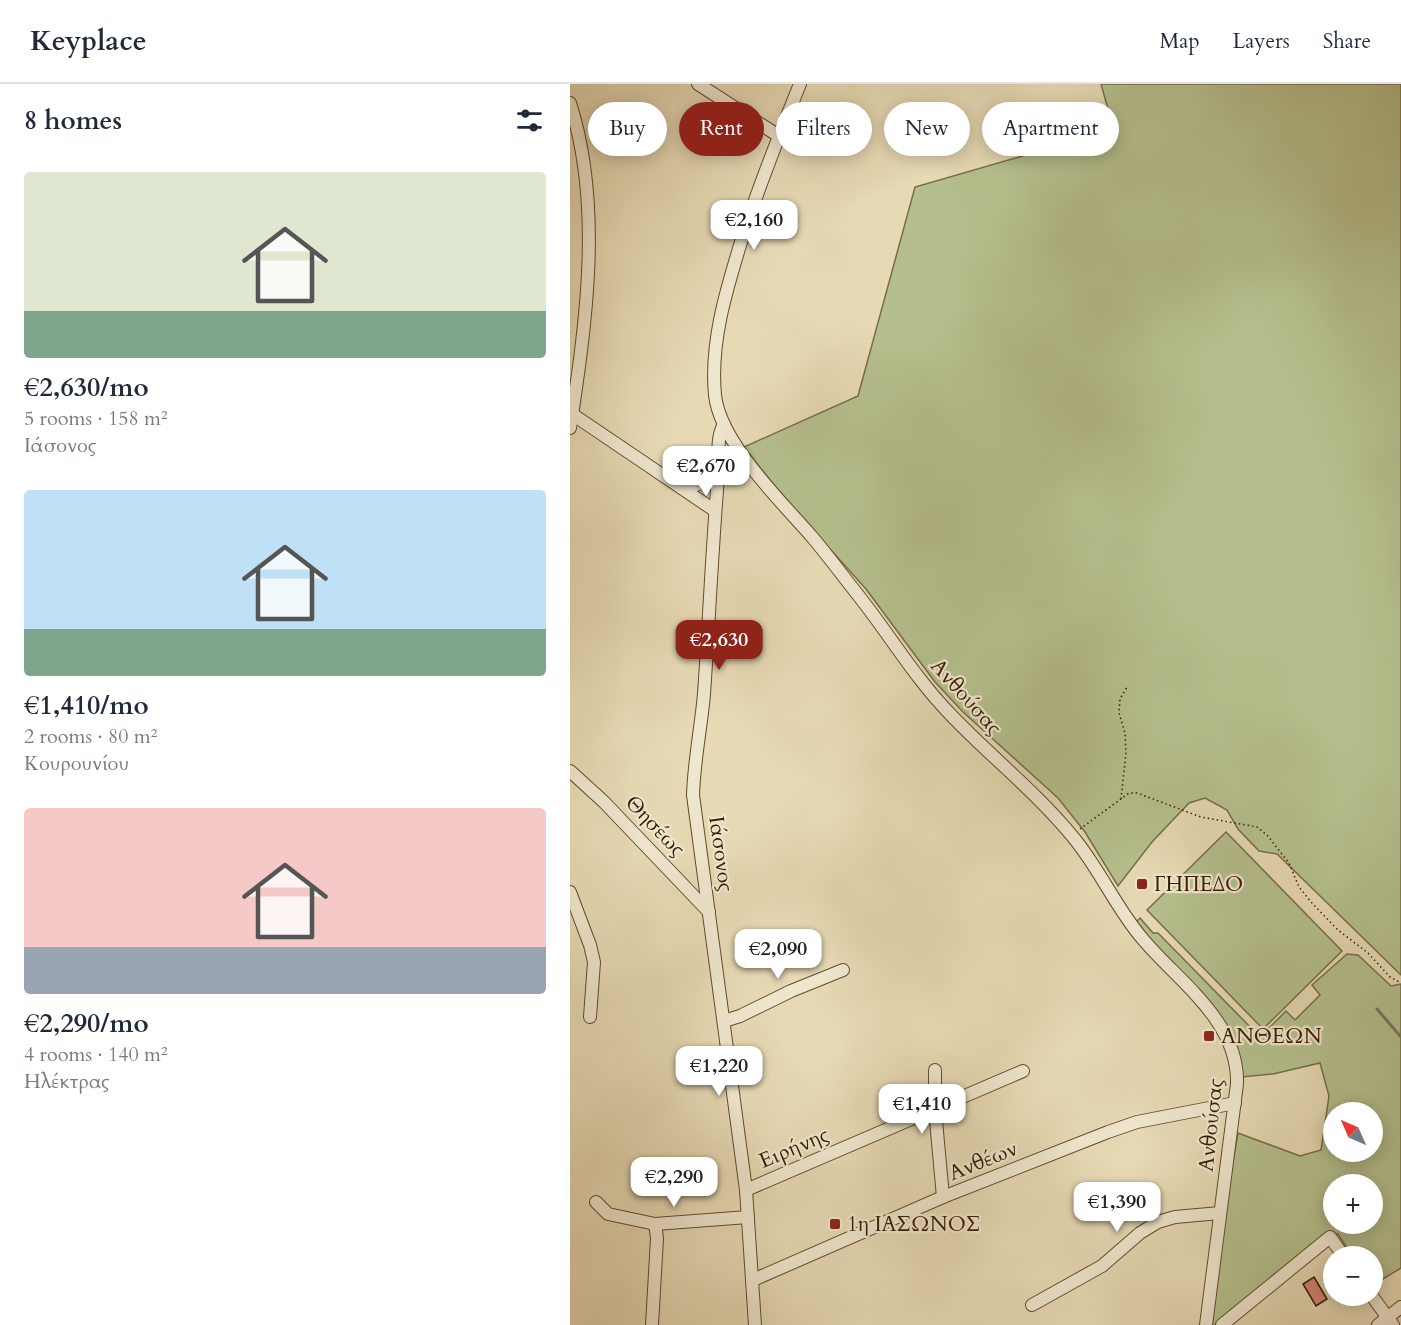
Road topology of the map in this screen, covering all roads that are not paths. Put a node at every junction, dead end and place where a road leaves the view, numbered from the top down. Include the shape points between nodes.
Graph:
1 (698, 84) edge
2 (800, 84) edge
3 (793, 102) edge
4 (570, 103) edge
5 (776, 134) edge
6 (776, 144) edge
7 (572, 414) junction
8 (724, 424) junction
9 (570, 428) edge
10 (718, 477) junction
11 (685, 489) junction
12 (714, 510) junction
13 (570, 771) edge
14 (570, 892) edge
15 (709, 912) junction
16 (843, 970) dead end
17 (590, 1017) dead end
18 (724, 1021) junction
19 (935, 1070) dead end
20 (1023, 1071) dead end
21 (1235, 1103) junction
22 (935, 1110) junction
23 (746, 1190) junction
24 (943, 1197) junction
25 (596, 1202) dead end
26 (1220, 1213) junction
27 (748, 1217) junction
28 (655, 1224) junction
29 (1336, 1246) edge
30 (753, 1280) junction
31 (1032, 1305) dead end
32 (1377, 1306) edge
33 (1401, 1307) edge
34 (1386, 1322) edge
35 (652, 1325) edge
36 (755, 1325) edge
37 (1206, 1325) edge
38 (1222, 1325) edge

1 - 5 street
2 - 3 street, Ανθούσας
4 - 7 street via 585,163 588,197 588,277
6 - 8 street, Ανθούσας via 720,316 715,384
7 - 9 street
7 - 11 street
8 - 10 street, Ιάσονος via 719,434
8 - 21 street, Ανθούσας via 761,478 942,705 1072,835 1130,923 1221,1028 1230,1042 1236,1065
10 - 11 street
10 - 12 street, Ιάσονος
11 - 12 street
12 - 15 street, Ιάσονος via 704,694 693,795
13 - 15 street, Θησέως
14 - 17 street via 594,962
15 - 18 street, Ιάσονος
16 - 18 street
18 - 23 street, Ιάσονος
19 - 22 street
20 - 22 street, Ειρήνης
21 - 24 street, Ανθέων via 1137,1122
21 - 26 street, Ανθούσας
22 - 23 street, Ειρήνης
22 - 24 street
23 - 27 street, Ιάσονος
24 - 30 street, Ανθέων
25 - 28 street via 608,1214
26 - 31 street via 1158,1222 1102,1266
26 - 37 street, Ανθούσας
27 - 28 street
27 - 30 street, Ιάσονος
28 - 35 street
29 - 38 street via 1330,1238
30 - 36 street, Ιάσονος
32 - 34 street
33 - 34 street

